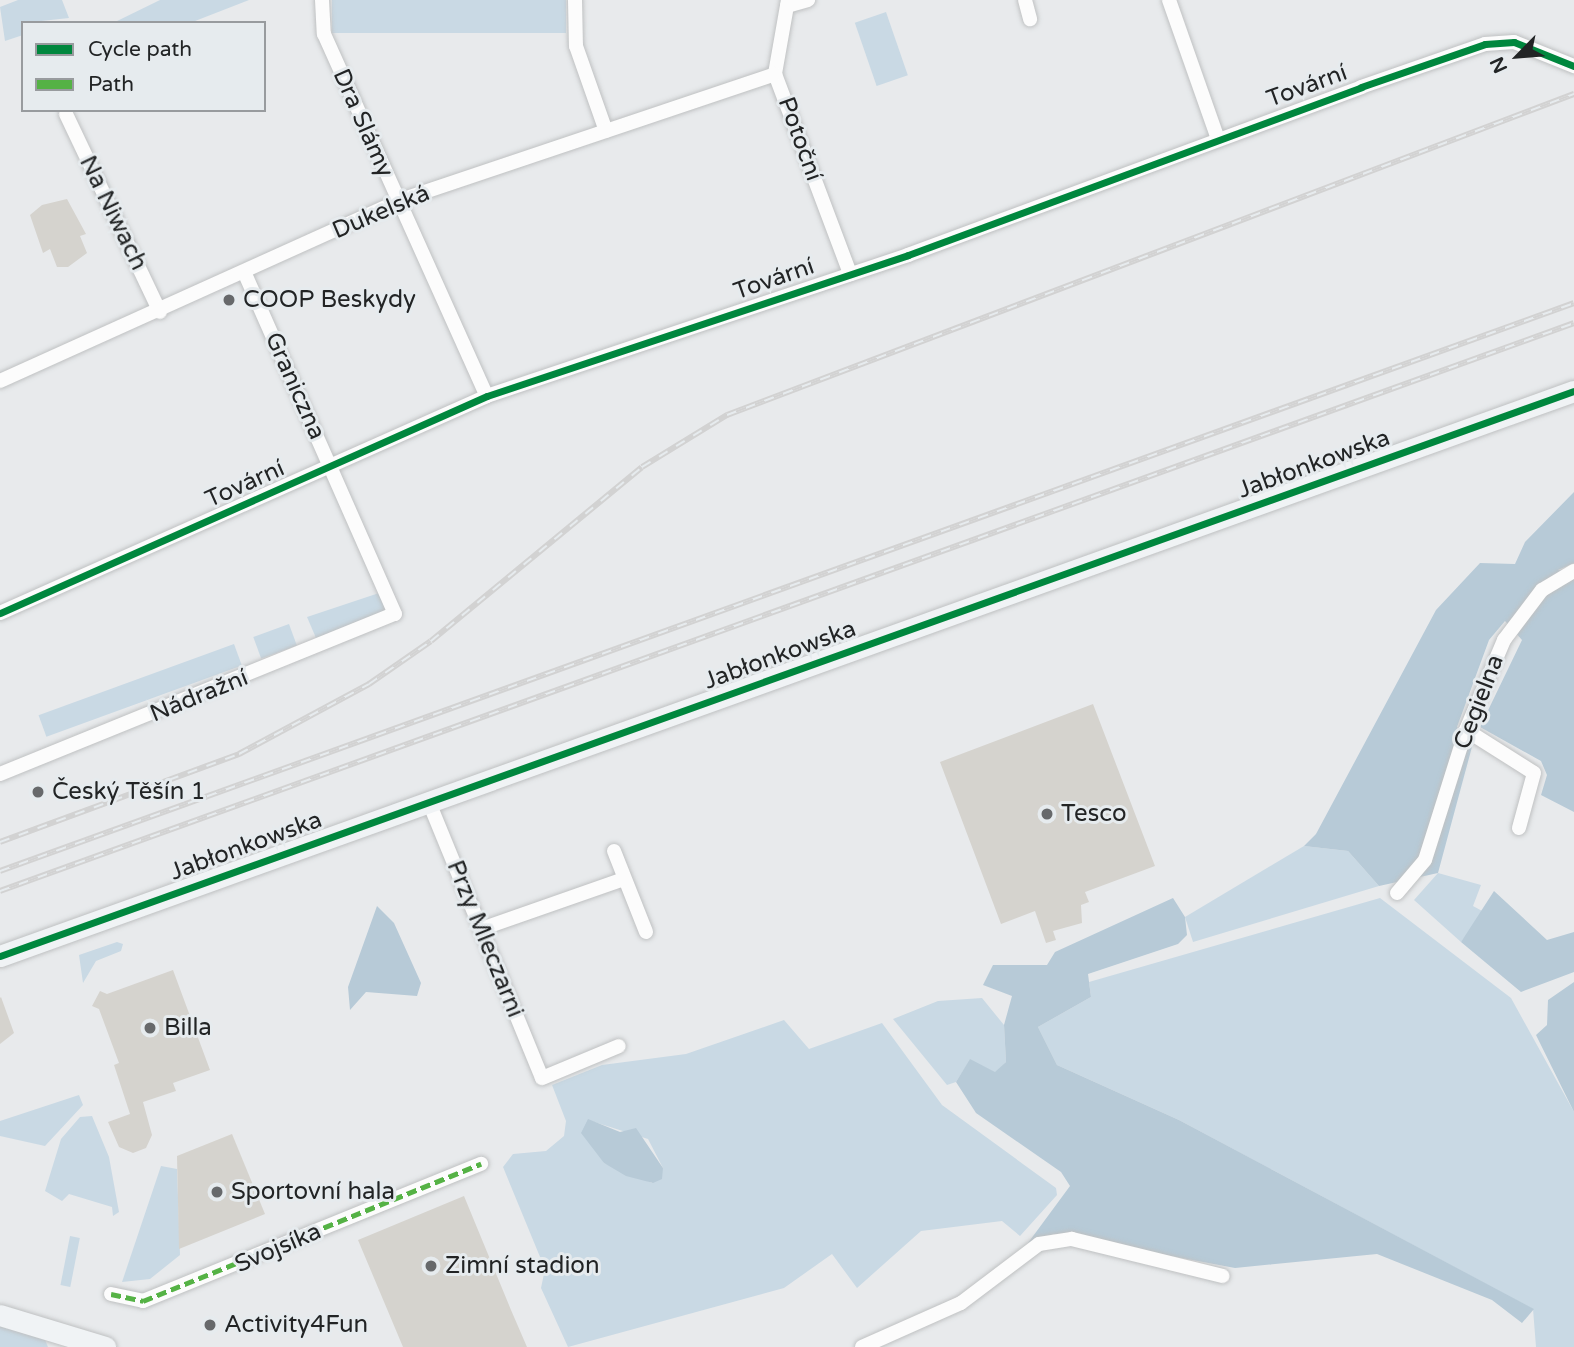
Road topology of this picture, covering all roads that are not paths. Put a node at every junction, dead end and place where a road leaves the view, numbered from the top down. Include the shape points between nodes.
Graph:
1 (322, 0) edge
2 (575, 0) edge
3 (808, 0) edge
4 (1025, 0) edge
5 (1169, 0) edge
6 (788, 3) edge
7 (1030, 19) dead end
8 (1574, 66) edge
9 (775, 74) junction
10 (66, 114) dead end
11 (606, 131) junction
12 (1218, 139) junction
13 (398, 201) junction
14 (244, 274) junction
15 (850, 274) junction
16 (160, 312) junction
17 (0, 381) edge
18 (1574, 391) edge
19 (487, 396) junction
20 (332, 467) junction
21 (1574, 571) edge
22 (0, 612) edge
23 (395, 614) joint
24 (1466, 730) junction
25 (0, 774) edge
26 (428, 800) junction
27 (1519, 828) dead end
28 (614, 850) dead end
29 (621, 880) junction
30 (1397, 893) dead end
31 (481, 929) junction
32 (646, 932) dead end
33 (0, 956) edge
34 (619, 1046) dead end
35 (481, 1164) dead end
36 (1223, 1276) dead end
37 (111, 1294) dead end
38 (0, 1315) edge
39 (70, 1342) edge
40 (105, 1347) edge
41 (862, 1347) edge

1 - 13 street, Dra Slámy via 324,34
2 - 11 street via 576,46
3 - 6 street
4 - 7 street
5 - 12 street
6 - 9 street, Potoční
8 - 12 street, Tovární via 1514,42 1485,44
9 - 11 street, Dukelská
9 - 15 street, Potoční
10 - 16 street, Na Niwach
11 - 13 street, Dukelská
12 - 15 street, Tovární
13 - 14 street, Dukelská
13 - 19 street, Dra Slámy
14 - 16 street, Dukelská
14 - 20 street, Graniczna
15 - 19 street, Tovární
16 - 17 street, Dukelská
18 - 26 main road, Jabłonkowska
19 - 20 street, Tovární
20 - 22 street, Tovární
20 - 23 street, Graniczna
21 - 24 street, Cegielna via 1542,590 1504,640
23 - 25 street, Nádražní
24 - 27 street via 1534,773
24 - 30 street, Cegielna via 1425,860
26 - 31 street, Przy Mleczarni
26 - 33 main road, Jabłonkowska
28 - 29 street
29 - 31 street
29 - 32 street
31 - 34 street, Przy Mleczarni via 542,1078
35 - 37 street, Svojsíka via 155,1297 143,1301
36 - 41 street via 1072,1239 1039,1244 961,1303
38 - 39 main road
39 - 40 main road

